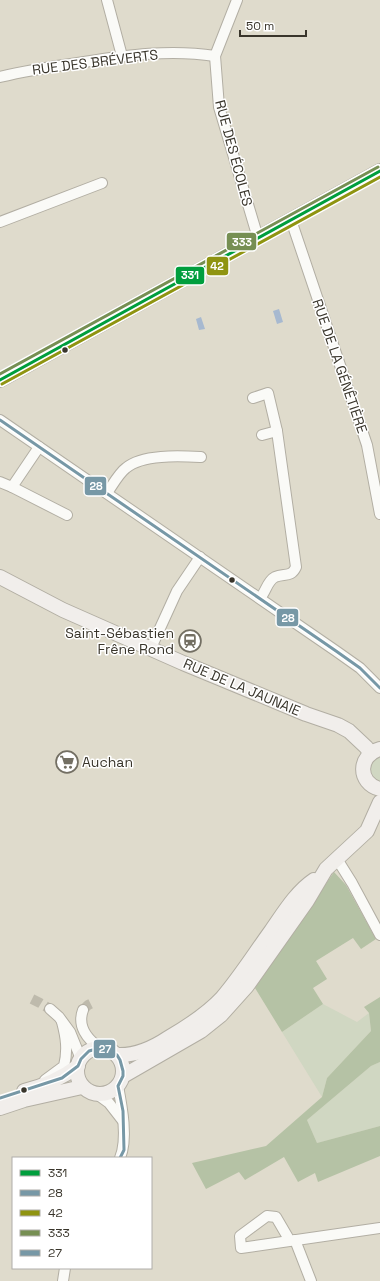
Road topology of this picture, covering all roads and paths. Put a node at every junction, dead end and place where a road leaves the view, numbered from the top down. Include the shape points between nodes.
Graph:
1 (107, 0) edge
2 (237, 0) edge
3 (122, 56) junction
4 (215, 56) junction
5 (0, 77) edge
6 (380, 171) edge
7 (102, 183) dead end
8 (291, 220) junction
9 (0, 222) edge
10 (258, 238) junction
11 (0, 380) edge
12 (253, 398) dead end
13 (0, 420) edge
14 (277, 431) junction
15 (262, 434) dead end
16 (39, 447) junction
17 (201, 457) dead end
18 (0, 482) edge
19 (12, 487) junction
20 (107, 493) junction
21 (380, 514) edge
22 (67, 515) dead end
23 (200, 556) junction
24 (0, 577) edge
25 (260, 598) junction
26 (151, 648) junction
27 (380, 688) edge
28 (375, 751) edge
29 (380, 789) edge
30 (380, 802) edge
31 (337, 859) junction
32 (323, 874) junction
33 (380, 935) edge
34 (259, 947) junction
35 (247, 986) junction
36 (50, 1009) tunnel mouth
37 (83, 1010) dead end
38 (62, 1022) junction
39 (100, 1048) junction
40 (117, 1055) junction
41 (79, 1063) junction
42 (121, 1081) junction
43 (82, 1087) junction
44 (31, 1089) junction
45 (98, 1095) junction
46 (0, 1098) edge
47 (0, 1108) edge
48 (123, 1121) junction
49 (120, 1157) edge
50 (380, 1228) edge
51 (292, 1241) junction
52 (65, 1269) edge
53 (63, 1281) edge
54 (311, 1281) edge

1 - 3 street
2 - 4 street, RUE DES ÉCOLES
3 - 4 street, RUE DES BRÉVERTS via 141,53 201,53
3 - 5 street, RUE DES BRÉVERTS via 25,70
4 - 10 street, RUE DES ÉCOLES via 220,108
6 - 8 main road
7 - 9 street
8 - 10 main road
8 - 21 street, RUE DE LA GÉNÊTIÈRE via 367,445
10 - 11 main road
12 - 14 street via 268,393
13 - 16 street
14 - 15 street
14 - 25 street via 296,567 289,575 273,578
16 - 19 street
16 - 20 street
17 - 20 street via 173,456 140,460 125,468
18 - 19 street
19 - 22 street
20 - 23 street
23 - 25 street
23 - 26 street via 177,591
24 - 26 main road, RUE DE LA JAUNAIE via 63,610
25 - 27 street via 360,668
26 - 28 main road, RUE DE LA JAUNAIE via 306,714 338,725
28 - 29 main road via 365,760 363,772 368,782
30 - 31 main road via 367,831
31 - 32 main road
31 - 33 street
32 - 34 main road via 308,884
32 - 35 main road
34 - 35 street
34 - 40 main road via 221,998 200,1017 152,1047 134,1054
35 - 42 main road via 221,1015 201,1031
36 - 38 street
37 - 39 street via 81,1022 87,1037
38 - 41 street via 70,1032
38 - 44 street via 67,1047 64,1066
39 - 40 main road
39 - 41 main road via 89,1051
40 - 42 main road via 123,1065
41 - 43 main road via 77,1073
41 - 44 main road via 62,1078
42 - 45 main road via 109,1093
42 - 48 street
43 - 45 main road
43 - 47 main road
44 - 46 main road
45 - 48 street via 109,1103
48 - 49 street via 124,1150
50 - 51 street
51 - 51 street via 242,1248 240,1236 266,1216 276,1217
51 - 54 street
52 - 53 street

